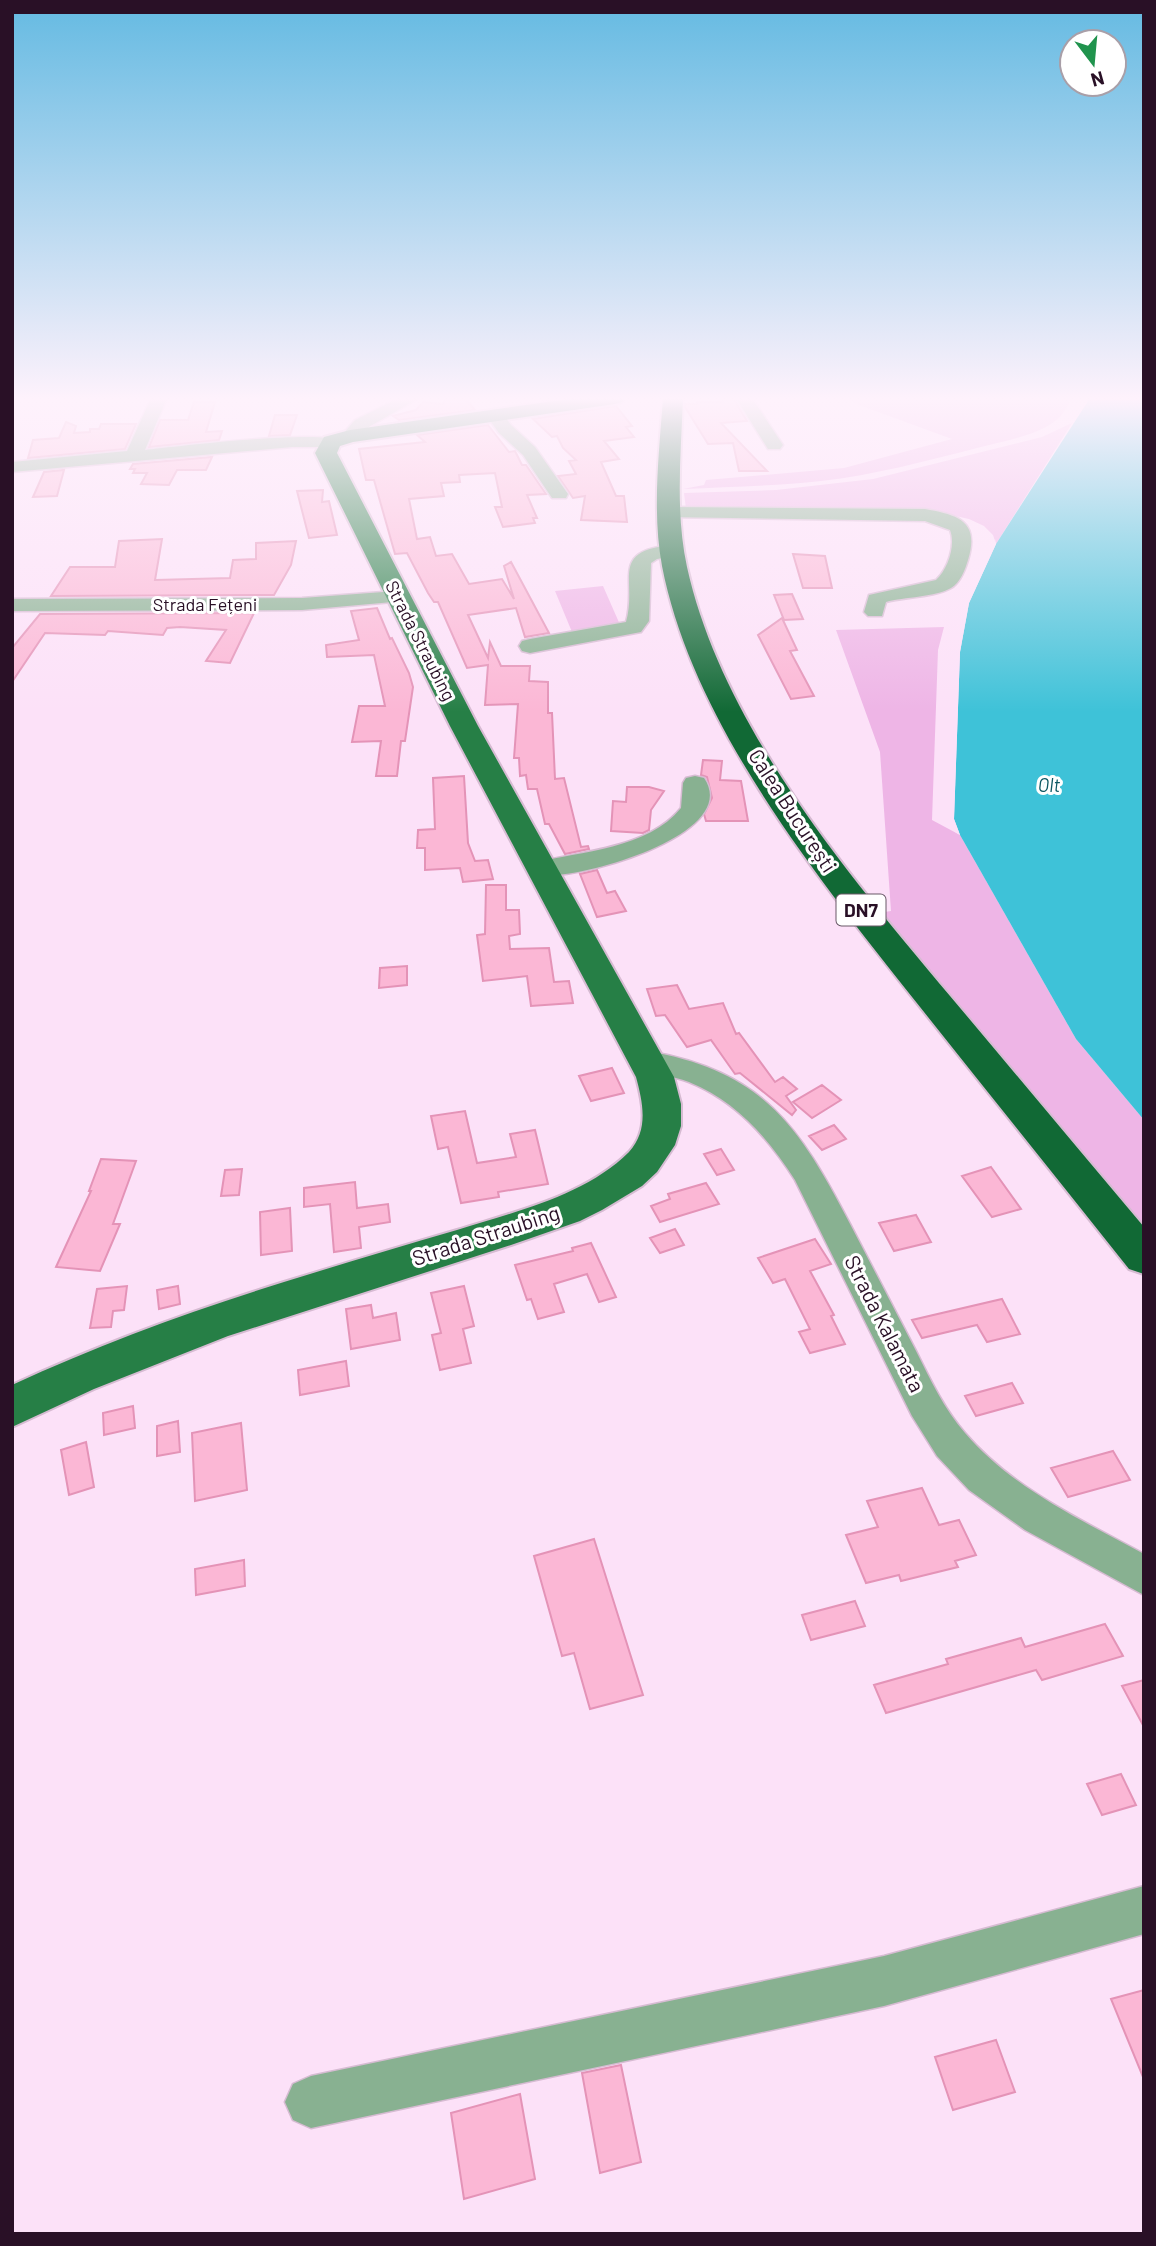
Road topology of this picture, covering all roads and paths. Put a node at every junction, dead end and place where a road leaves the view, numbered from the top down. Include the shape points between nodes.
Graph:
1 (350, 503) edge
2 (669, 503) edge
3 (669, 513) junction
4 (672, 551) junction
5 (397, 597) junction
6 (12, 605) edge
7 (875, 612) dead end
8 (530, 646) dead end
9 (695, 783) dead end
10 (542, 869) junction
11 (647, 1062) junction
12 (1144, 1257) edge
13 (12, 1407) edge
14 (1144, 1576) edge
15 (1144, 1910) edge
16 (311, 2102) dead end

1 - 5 main road, Strada Straubing
2 - 3 highway, Calea București / DN7
3 - 4 highway, Calea București / DN7
3 - 7 street via 925,515 960,528 964,543 950,580 876,599
4 - 8 street via 645,557 642,562 638,621 633,627
4 - 12 highway, Calea București / DN7 via 687,609 714,679 777,794 863,913
5 - 6 street, Strada Fețeni via 302,604
5 - 10 main road, Strada Straubing
9 - 10 street via 689,817 667,833 623,851
10 - 11 main road, Strada Straubing
11 - 13 main road, Strada Straubing via 660,1090 664,1125 644,1161 604,1191 521,1226 148,1348
11 - 14 street, Strada Kalamata via 677,1065 715,1081 768,1118 808,1174 925,1405 950,1444 974,1469 1039,1517
15 - 16 street via 884,1981

